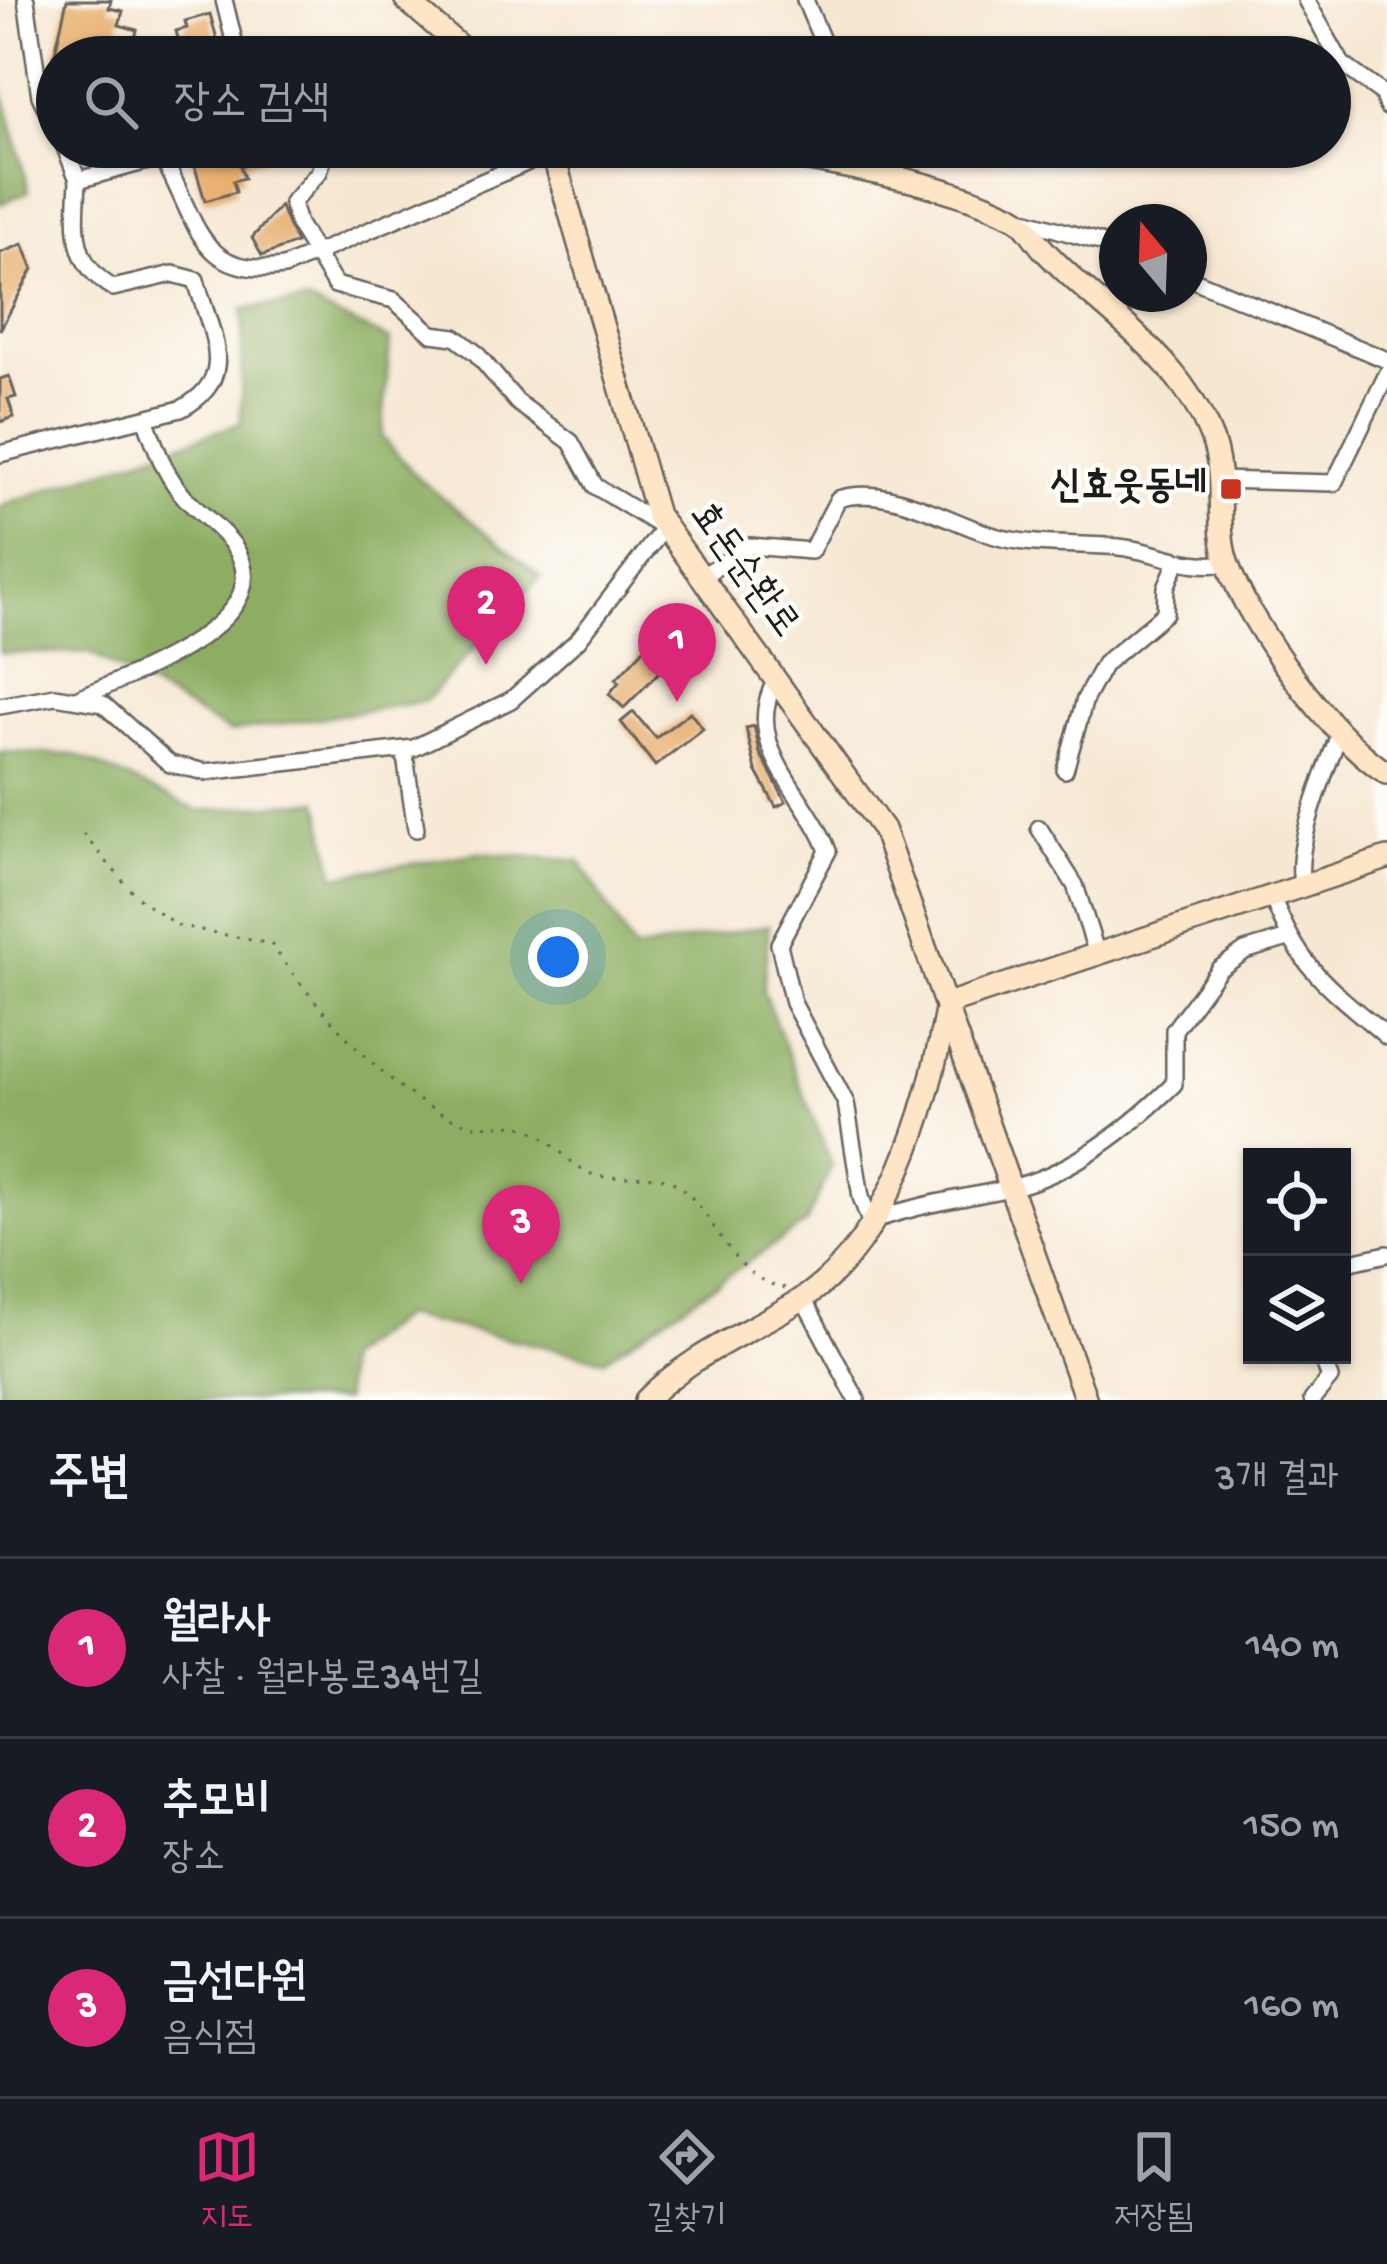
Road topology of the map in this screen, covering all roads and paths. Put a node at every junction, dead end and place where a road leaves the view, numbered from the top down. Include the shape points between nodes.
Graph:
1 (26, 0) edge
2 (224, 0) edge
3 (406, 0) edge
4 (805, 0) edge
5 (1306, 0) edge
6 (233, 36) edge
7 (448, 36) edge
8 (820, 36) edge
9 (1326, 36) edge
10 (36, 69) edge
11 (1351, 71) edge
12 (1387, 107) edge
13 (73, 168) edge
14 (121, 168) edge
15 (166, 168) edge
16 (320, 168) edge
17 (509, 168) edge
18 (560, 168) edge
19 (845, 168) edge
20 (859, 168) edge
21 (860, 171) junction
22 (78, 180) junction
23 (1018, 218) junction
24 (1099, 242) edge
25 (316, 253) junction
26 (1207, 285) edge
27 (1385, 354) edge
28 (1387, 374) edge
29 (146, 421) junction
30 (0, 454) edge
31 (1218, 480) junction
32 (664, 528) junction
33 (1227, 563) junction
34 (1176, 564) junction
35 (699, 578) junction
36 (776, 680) junction
37 (76, 700) junction
38 (0, 706) edge
39 (1340, 731) junction
40 (404, 750) junction
41 (1065, 770) dead end
42 (1387, 773) edge
43 (1039, 828) dead end
44 (416, 829) dead end
45 (82, 834) dead end
46 (1387, 858) edge
47 (1303, 885) junction
48 (1272, 896) junction
49 (1288, 938) junction
50 (1097, 954) junction
51 (947, 1004) junction
52 (1387, 1037) edge
53 (1012, 1188) junction
54 (873, 1222) junction
55 (1387, 1254) edge
56 (1351, 1262) edge
57 (808, 1294) junction
58 (1325, 1364) edge
59 (646, 1400) edge
60 (857, 1400) edge
61 (1086, 1400) edge
62 (1312, 1400) edge

1 - 10 street
2 - 6 street
3 - 7 street
4 - 8 street
5 - 9 street
11 - 12 street
13 - 22 street
14 - 22 street
15 - 25 street via 206,248 247,272
16 - 25 street via 292,203
17 - 25 street
18 - 32 street, 효돈순환로 via 635,455
19 - 21 street
20 - 21 street
21 - 23 street
22 - 29 street via 75,247 91,275 113,288 173,274 196,280 220,367 207,395
23 - 24 street
23 - 31 street via 1045,252 1129,322 1193,400 1214,443
25 - 32 street via 335,285 394,300 432,334 476,353 517,402 571,442 595,486
26 - 27 street
28 - 31 street via 1334,483
29 - 30 street
29 - 37 street via 164,471 236,548 246,577 241,601 218,628
31 - 33 street
32 - 35 street, 효돈순환로
32 - 40 street via 578,640 512,700
33 - 34 street
33 - 39 street via 1318,710
34 - 35 street via 1154,552 1000,537 938,511 854,494 838,499 811,551 750,546
34 - 41 street via 1165,613 1094,682
35 - 36 street, 효돈순환로
36 - 51 street, 효돈순환로 via 883,829
36 - 54 street via 765,718 776,761 828,851 779,944 793,1003 847,1103 861,1197
37 - 38 street
37 - 40 street via 104,704 170,764 206,772
39 - 42 street
39 - 47 street via 1314,808
40 - 44 street
43 - 50 street via 1075,885
45 - 57 path via 135,895 176,925 272,944 316,1008 430,1104 465,1124 525,1127 608,1179 676,1184 748,1269
46 - 47 street
47 - 48 street
48 - 49 street
48 - 50 street
49 - 52 street via 1312,974
49 - 53 street via 1245,950 1220,969 1174,1030 1178,1073 1155,1103 1062,1169
50 - 51 street
51 - 53 street, 효돈순환로
51 - 54 street via 921,1115
53 - 54 street via 935,1199
53 - 61 street, 효돈순환로
54 - 57 street via 850,1259
55 - 56 street
57 - 59 street via 676,1370
57 - 60 street
58 - 62 street via 1330,1378

